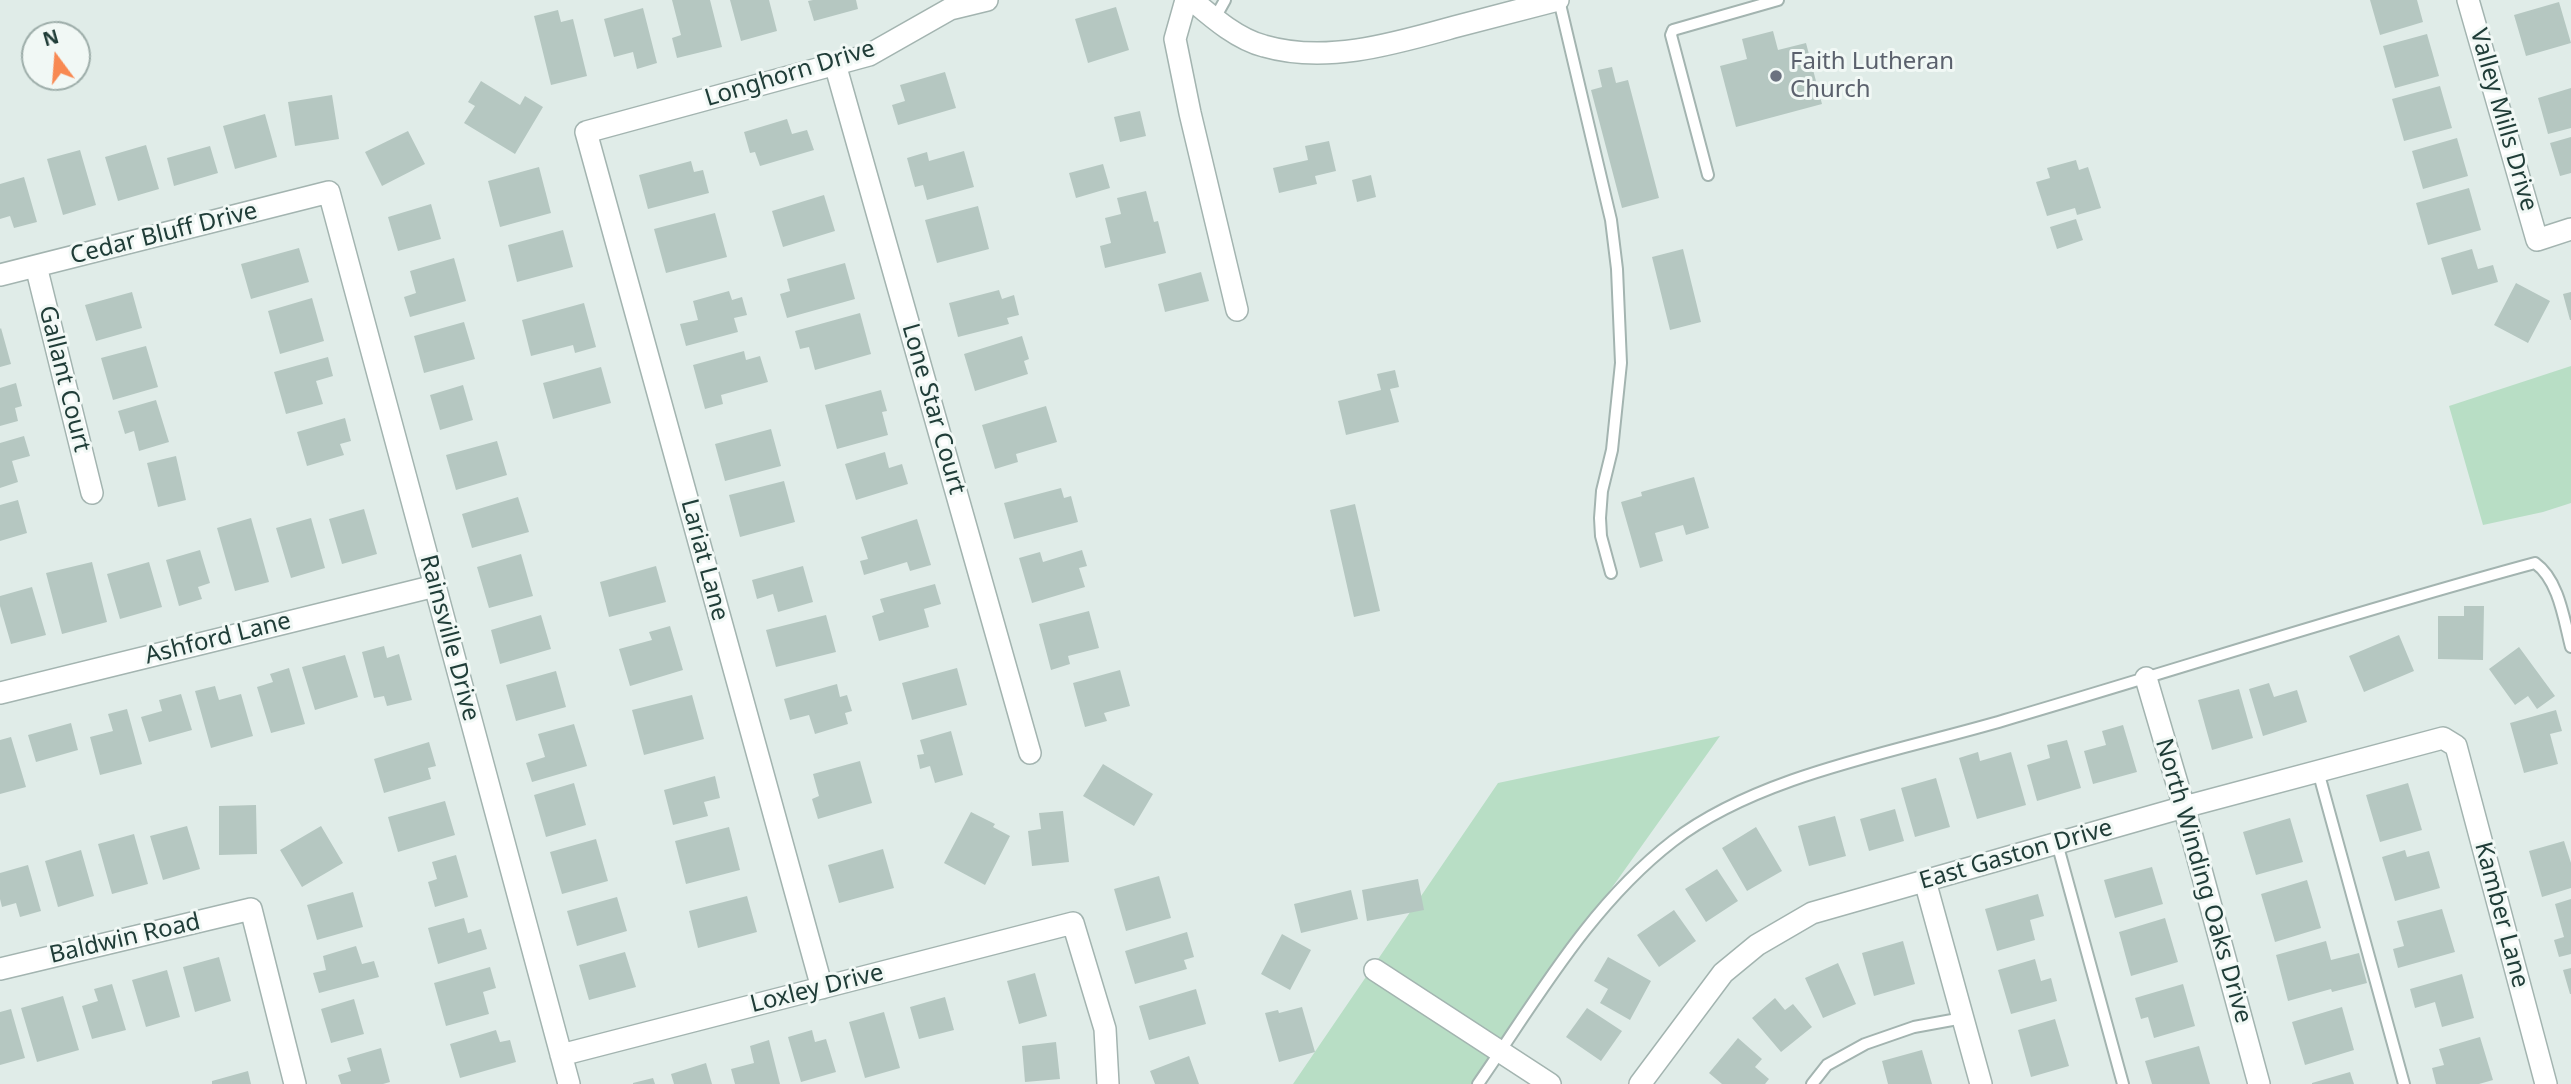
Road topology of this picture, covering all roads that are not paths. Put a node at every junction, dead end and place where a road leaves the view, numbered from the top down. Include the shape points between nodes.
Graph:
1 (987, 0) edge
2 (1186, 0) edge
3 (1192, 0) edge
4 (1558, 0) edge
5 (1778, 0) edge
6 (2468, 0) edge
7 (1220, 9) edge
8 (835, 64) junction
9 (586, 132) joint
10 (1708, 175) dead end
11 (329, 192) joint
12 (2571, 229) edge
13 (36, 266) junction
14 (0, 275) edge
15 (1237, 310) dead end
16 (92, 493) dead end
17 (1611, 573) dead end
18 (435, 586) junction
19 (2571, 647) edge
20 (2146, 678) junction
21 (0, 692) edge
22 (2456, 746) joint
23 (1030, 753) dead end
24 (2318, 771) junction
25 (2184, 807) junction
26 (2057, 843) junction
27 (1926, 881) junction
28 (0, 969) edge
29 (1376, 970) dead end
30 (822, 988) junction
31 (1963, 1018) junction
32 (1500, 1052) junction
33 (561, 1055) junction
34 (295, 1084) edge
35 (569, 1084) edge
36 (1108, 1084) edge
37 (1478, 1084) edge
38 (1550, 1084) edge
39 (1640, 1084) edge
40 (1812, 1084) edge
41 (1981, 1084) edge
42 (2123, 1084) edge
43 (2259, 1084) edge
44 (2404, 1084) edge
45 (2546, 1084) edge

1 - 8 street, Longhorn Drive via 950,9 869,55
2 - 15 street via 1175,39
3 - 7 street
4 - 7 street via 1392,44 1344,52 1289,51 1245,40
4 - 17 lane via 1615,244 1621,363 1600,518
5 - 10 lane via 1673,30 1671,35
6 - 12 street, Valley Mills Drive via 2537,240
8 - 9 street, Longhorn Drive
8 - 23 street, Lone Star Court
9 - 30 street, Lariat Lane
11 - 13 street, Cedar Bluff Drive
11 - 18 street, Rainsville Drive
13 - 14 street, Cedar Bluff Drive
13 - 16 street, Gallant Court
18 - 21 street, Ashford Lane
18 - 33 street, Rainsville Drive
19 - 20 lane via 2549,578 2535,563
20 - 25 street, North Winding Oaks Drive
20 - 32 lane via 1812,774 1709,817 1673,841 1609,900
22 - 24 street, East Gaston Drive via 2443,738
22 - 45 street, Kamber Lane
24 - 25 street, East Gaston Drive
24 - 44 lane
25 - 26 street, East Gaston Drive
25 - 43 street, North Winding Oaks Drive
26 - 27 street, East Gaston Drive
26 - 42 lane
27 - 31 street
27 - 39 street, East Gaston Drive via 1812,914 1757,945 1723,972
28 - 34 street, Baldwin Road via 251,909
29 - 32 street
30 - 33 street, Loxley Drive
30 - 36 street, Loxley Drive via 1073,923 1105,1029
31 - 40 lane via 1914,1027 1865,1044 1827,1065
31 - 41 street
32 - 37 lane
32 - 38 street
33 - 35 street, Rainsville Drive

